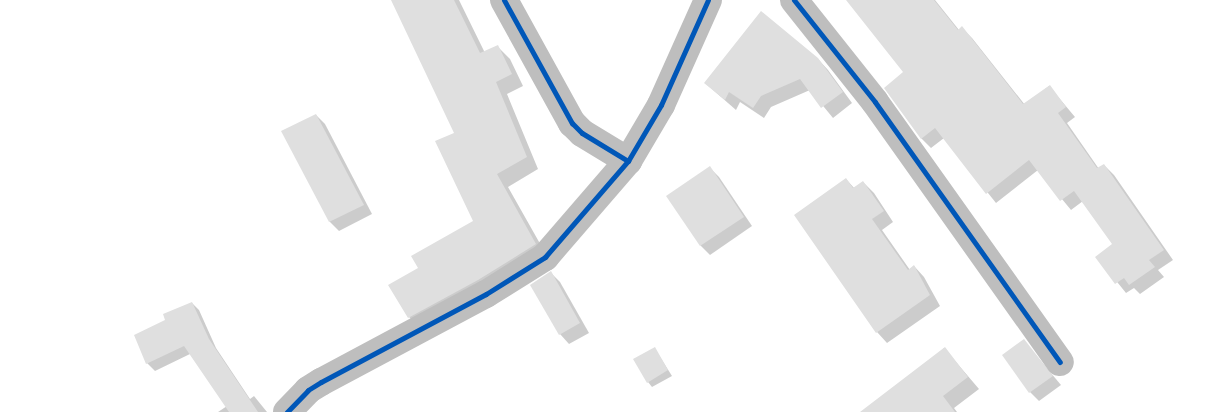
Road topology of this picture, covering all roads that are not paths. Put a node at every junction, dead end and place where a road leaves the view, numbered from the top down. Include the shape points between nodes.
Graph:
1 (504, 0) edge
2 (708, 0) edge
3 (794, 0) edge
4 (628, 161) junction
5 (1060, 362) dead end
6 (287, 412) edge

1 - 4 street via 572,124
2 - 4 street via 664,97
3 - 5 street via 874,102
4 - 6 street via 546,257 486,294 321,382 308,390

